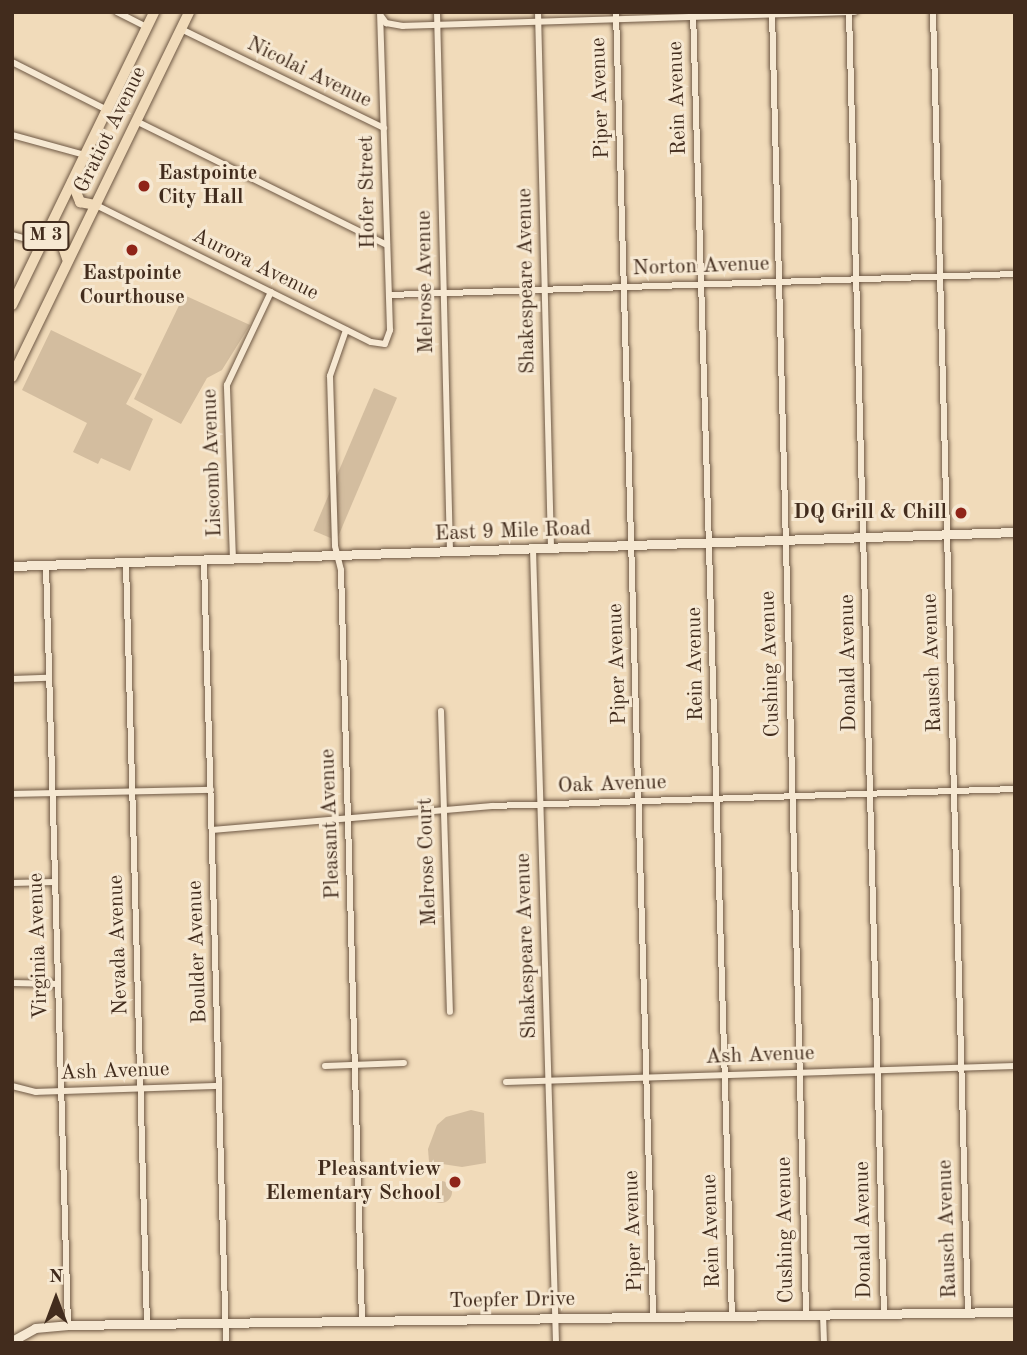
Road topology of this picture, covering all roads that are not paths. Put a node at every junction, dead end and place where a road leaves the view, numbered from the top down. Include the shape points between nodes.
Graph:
1 (117, 12) edge
2 (154, 12) edge
3 (189, 12) edge
4 (437, 12) edge
5 (538, 12) edge
6 (616, 12) edge
7 (851, 12) edge
8 (933, 12) edge
9 (379, 13) edge
10 (772, 14) edge
11 (693, 15) edge
12 (616, 21) junction
13 (538, 23) junction
14 (437, 25) junction
15 (147, 27) junction
16 (181, 29) junction
17 (12, 62) edge
18 (107, 110) junction
19 (136, 121) junction
20 (384, 128) junction
21 (12, 135) edge
22 (85, 155) junction
23 (72, 182) junction
24 (96, 205) junction
25 (12, 235) edge
26 (44, 240) junction
27 (387, 244) junction
28 (68, 261) junction
29 (1015, 274) edge
30 (940, 277) junction
31 (856, 280) junction
32 (778, 282) junction
33 (701, 285) junction
34 (623, 287) junction
35 (545, 290) junction
36 (271, 292) junction
37 (444, 293) junction
38 (389, 295) junction
39 (12, 305) edge
40 (346, 330) junction
41 (361, 337) joint
42 (12, 377) edge
43 (1015, 532) edge
44 (947, 535) junction
45 (864, 538) junction
46 (785, 539) junction
47 (708, 542) junction
48 (632, 545) junction
49 (551, 548) junction
50 (533, 549) junction
51 (450, 552) junction
52 (337, 556) junction
53 (233, 560) junction
54 (204, 561) junction
55 (126, 564) junction
56 (12, 566) edge
57 (46, 566) junction
58 (48, 678) junction
59 (12, 679) edge
60 (441, 711) dead end
61 (1015, 789) edge
62 (211, 790) junction
63 (953, 791) junction
64 (131, 792) junction
65 (52, 793) junction
66 (12, 794) edge
67 (870, 794) junction
68 (793, 796) junction
69 (717, 799) junction
70 (640, 802) junction
71 (540, 805) junction
72 (444, 811) junction
73 (348, 818) junction
74 (212, 830) junction
75 (54, 882) junction
76 (12, 883) edge
77 (12, 984) edge
78 (58, 984) junction
79 (450, 1012) dead end
80 (404, 1063) dead end
81 (355, 1065) junction
82 (325, 1066) dead end
83 (1015, 1066) edge
84 (961, 1067) junction
85 (878, 1070) junction
86 (800, 1073) junction
87 (725, 1075) junction
88 (647, 1077) junction
89 (548, 1080) junction
90 (506, 1082) dead end
91 (12, 1086) edge
92 (219, 1086) junction
93 (141, 1088) junction
94 (61, 1090) junction
95 (968, 1312) junction
96 (1015, 1312) edge
97 (884, 1313) junction
98 (806, 1314) junction
99 (823, 1314) junction
100 (653, 1316) junction
101 (732, 1316) junction
102 (555, 1318) junction
103 (362, 1321) junction
104 (226, 1323) junction
105 (147, 1324) junction
106 (68, 1325) junction
107 (12, 1341) edge
108 (226, 1343) edge
109 (556, 1343) edge
110 (824, 1343) edge

1 - 15 street
2 - 15 main road, Gratiot Avenue / M 3
3 - 16 main road, Gratiot Avenue / M 3
4 - 14 street, Melrose Avenue
5 - 13 street, Shakespeare Avenue
6 - 12 street, Piper Avenue
7 - 10 street
7 - 31 street, Donald Avenue
8 - 30 street, Rausch Avenue
9 - 14 street via 392,24
9 - 20 street, Hofer Street
10 - 11 street
10 - 32 street, Cushing Avenue
11 - 12 street
11 - 33 street, Rein Avenue
12 - 13 street
12 - 34 street, Piper Avenue
13 - 14 street
13 - 35 street, Shakespeare Avenue
14 - 37 street, Melrose Avenue
15 - 18 main road, Gratiot Avenue / M 3
16 - 19 main road, Gratiot Avenue / M 3
16 - 20 street, Nicolai Avenue
17 - 18 street
18 - 22 main road, Gratiot Avenue / M 3
19 - 24 main road, Gratiot Avenue / M 3
19 - 27 street
20 - 27 street, Hofer Street
21 - 22 street
22 - 23 main road, Gratiot Avenue / M 3
23 - 24 main road via 80,202
23 - 26 main road, Gratiot Avenue / M 3
24 - 28 main road, Gratiot Avenue / M 3
24 - 36 street, Aurora Avenue
25 - 26 street
26 - 28 main road via 61,241
26 - 39 main road, Gratiot Avenue / M 3
27 - 38 street, Hofer Street
28 - 42 main road, Gratiot Avenue / M 3
29 - 30 street, Norton Avenue
30 - 31 street, Norton Avenue
30 - 44 street, Rausch Avenue
31 - 32 street, Norton Avenue
31 - 45 street, Donald Avenue
32 - 33 street, Norton Avenue
32 - 46 street, Cushing Avenue
33 - 34 street, Norton Avenue
33 - 47 street, Rein Avenue
34 - 35 street, Norton Avenue
34 - 48 street, Piper Avenue
35 - 37 street, Norton Avenue
35 - 49 street, Shakespeare Avenue
36 - 40 street, Aurora Avenue
36 - 53 street, Liscomb Avenue via 227,385
37 - 38 street, Norton Avenue
37 - 51 street, Melrose Avenue
38 - 41 street, Hofer Street via 389,340 377,344
40 - 41 street, Aurora Avenue
40 - 52 street, Pleasant Avenue via 330,376
43 - 44 street, East 9 Mile Road
44 - 45 street, East 9 Mile Road
44 - 63 street, Rausch Avenue
45 - 46 street, East 9 Mile Road
45 - 67 street, Donald Avenue
46 - 47 street, East 9 Mile Road
46 - 68 street, Cushing Avenue
47 - 48 street, East 9 Mile Road
47 - 69 street, Rein Avenue
48 - 49 street, East 9 Mile Road
48 - 70 street, Piper Avenue
49 - 50 street, East 9 Mile Road
50 - 51 street, East 9 Mile Road
50 - 71 street, Shakespeare Avenue
51 - 52 street, East 9 Mile Road
52 - 53 street, East 9 Mile Road
52 - 73 street, Pleasant Avenue
53 - 54 street, East 9 Mile Road
54 - 55 street, East 9 Mile Road
54 - 62 street, Boulder Avenue
55 - 57 street, East 9 Mile Road
55 - 64 street, Nevada Avenue
56 - 57 street, East 9 Mile Road
57 - 58 street, Virginia Avenue
58 - 59 street
58 - 65 street, Virginia Avenue
60 - 72 street, Melrose Court
61 - 63 street, Oak Avenue
62 - 64 street
62 - 74 street, Boulder Avenue
63 - 67 street, Oak Avenue
63 - 84 street, Rausch Avenue
64 - 65 street
64 - 93 street, Nevada Avenue
65 - 66 street
65 - 75 street, Virginia Avenue
67 - 68 street, Oak Avenue
67 - 85 street, Donald Avenue
68 - 69 street, Oak Avenue
68 - 86 street, Cushing Avenue
69 - 70 street, Oak Avenue
69 - 87 street, Rein Avenue
70 - 71 street, Oak Avenue
70 - 88 street, Piper Avenue
71 - 72 street, Oak Avenue
71 - 89 street, Shakespeare Avenue
72 - 73 street, Oak Avenue
72 - 79 street, Melrose Court
73 - 74 street, Oak Avenue
73 - 81 street, Pleasant Avenue
74 - 92 street, Boulder Avenue
75 - 76 street
75 - 78 street, Virginia Avenue
77 - 78 street
78 - 94 street, Virginia Avenue
80 - 81 street
81 - 82 street
81 - 103 street, Pleasant Avenue
83 - 84 street, Ash Avenue
84 - 85 street, Ash Avenue
84 - 95 street, Rausch Avenue
85 - 86 street, Ash Avenue
85 - 97 street, Donald Avenue
86 - 87 street, Ash Avenue
86 - 98 street, Cushing Avenue
87 - 88 street, Ash Avenue
87 - 101 street, Rein Avenue
88 - 89 street, Ash Avenue
88 - 100 street, Piper Avenue
89 - 90 street, Ash Avenue
89 - 102 street, Shakespeare Avenue
91 - 94 street, Ash Avenue
92 - 93 street, Ash Avenue
92 - 104 street, Boulder Avenue
93 - 94 street, Ash Avenue
93 - 105 street, Nevada Avenue
94 - 106 street, Virginia Avenue
95 - 96 street, Toepfer Drive
95 - 97 street, Toepfer Drive
97 - 99 street, Toepfer Drive
98 - 99 street, Toepfer Drive
98 - 101 street, Toepfer Drive
99 - 110 street, Cushing Avenue
100 - 101 street, Toepfer Drive
100 - 102 street, Toepfer Drive
102 - 103 street, Toepfer Drive
102 - 109 street, Shakespeare Avenue
103 - 104 street, Toepfer Drive
104 - 105 street, Toepfer Drive
104 - 108 street, Boulder Avenue
105 - 106 street, Toepfer Drive
106 - 107 street, Toepfer Drive via 41,1327

